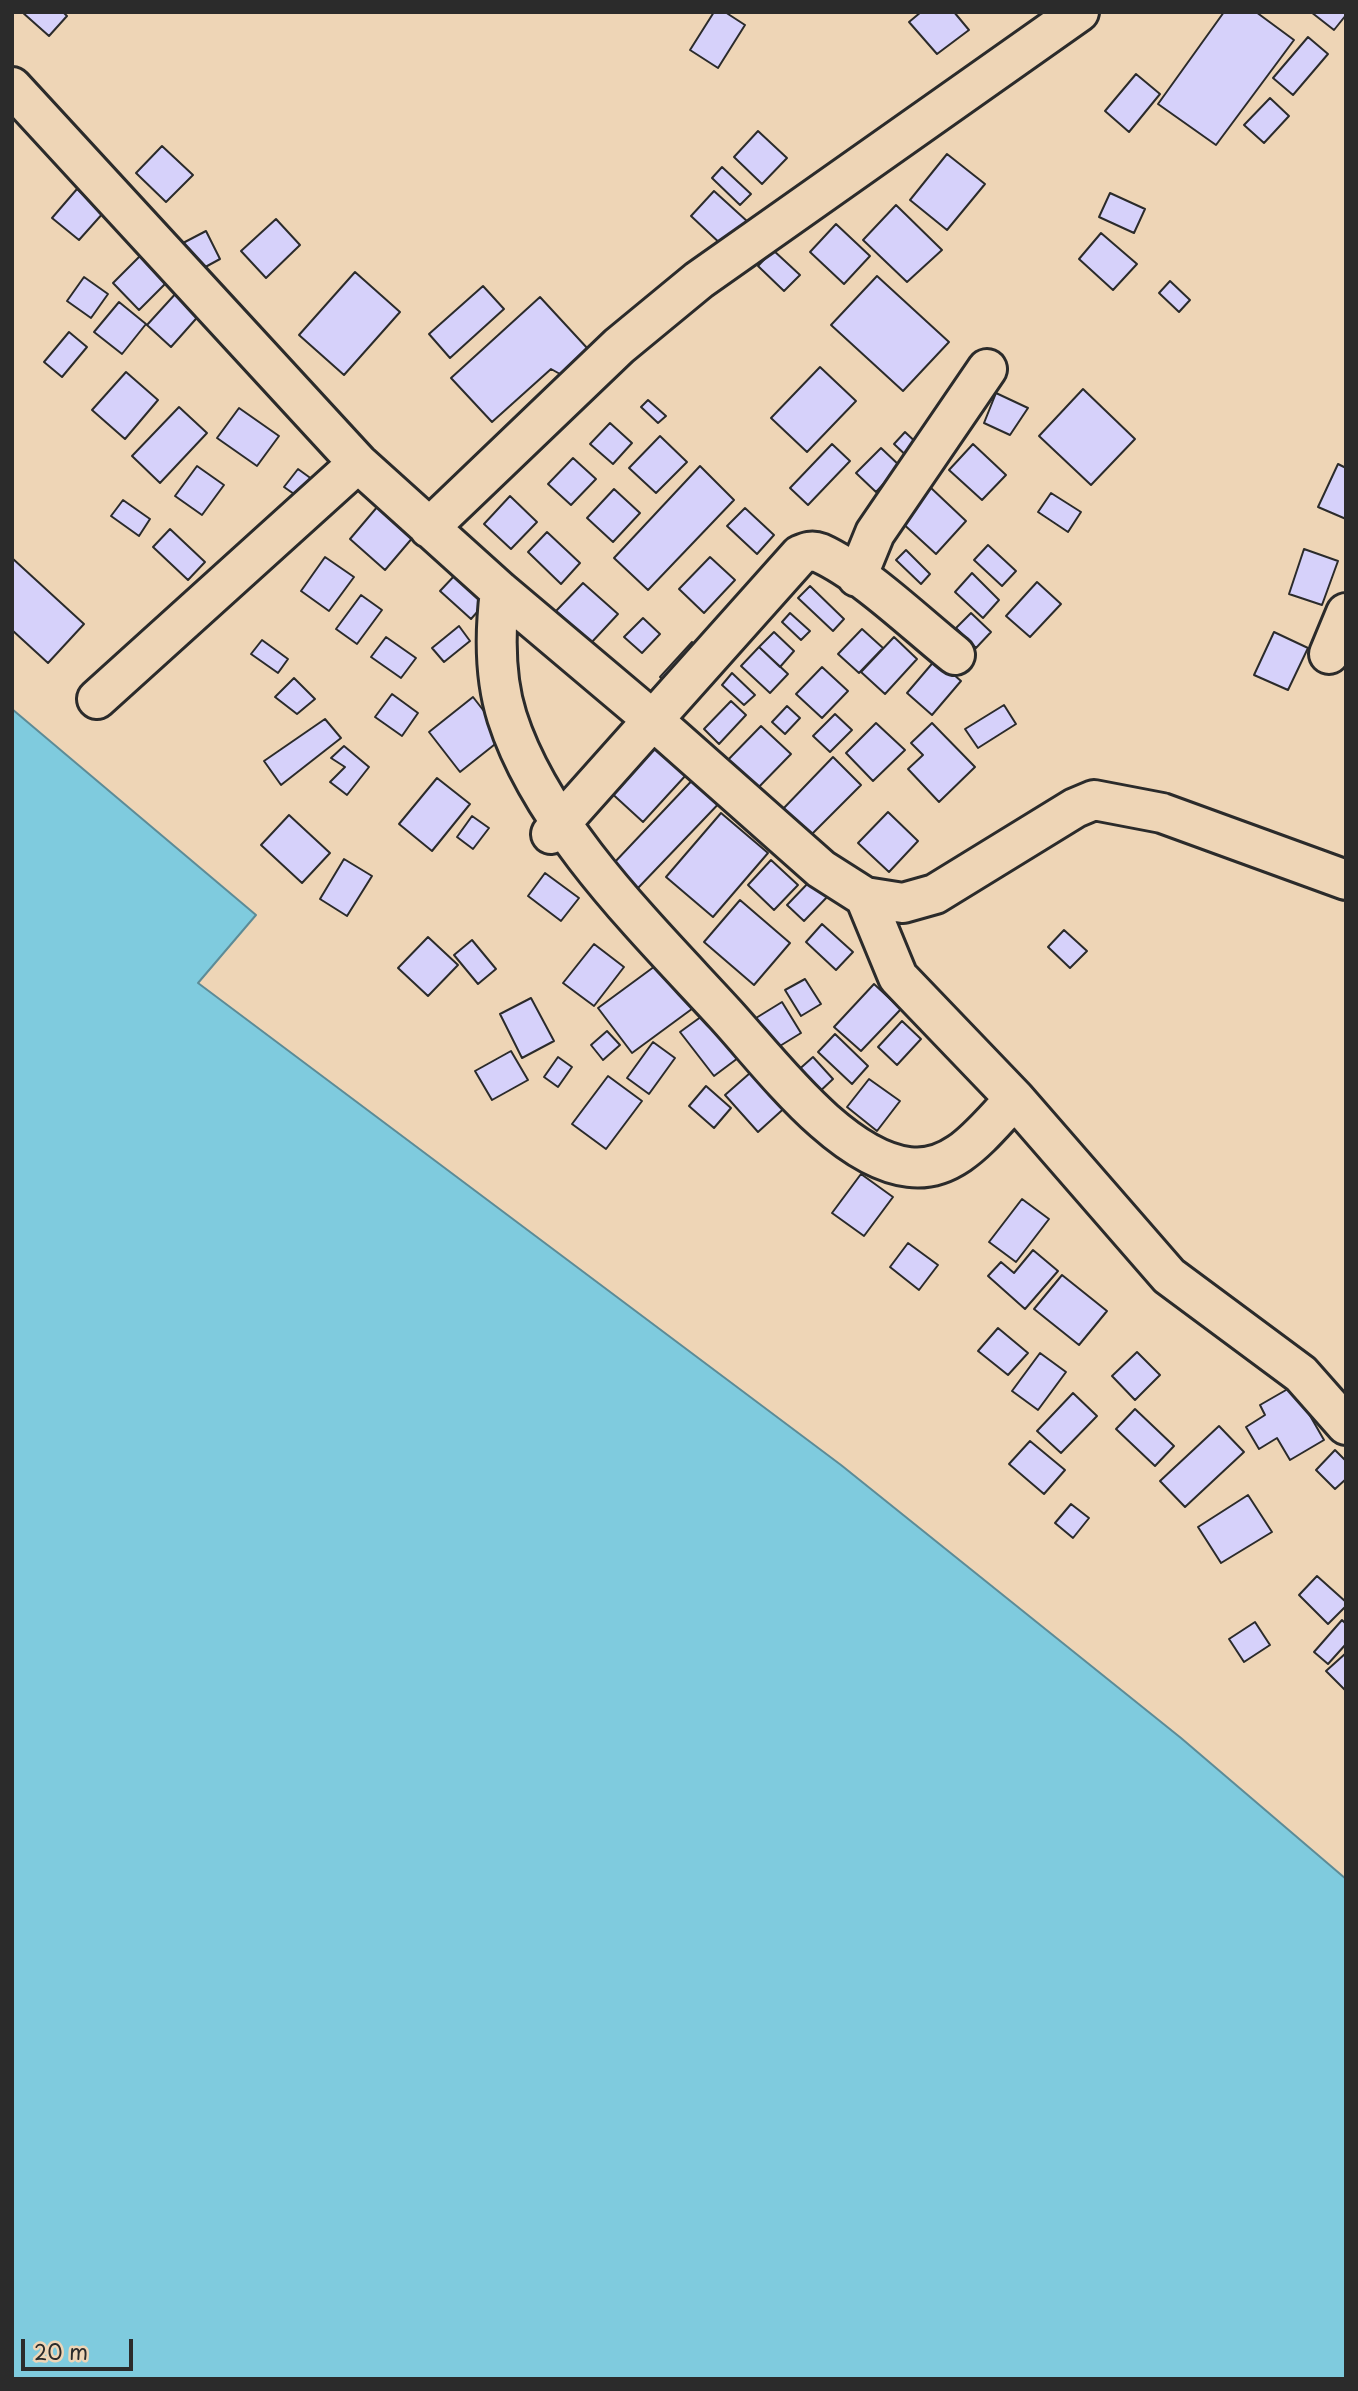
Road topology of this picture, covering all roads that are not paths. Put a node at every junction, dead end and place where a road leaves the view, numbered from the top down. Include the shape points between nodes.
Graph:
1 (1079, 12) edge
2 (20, 96) edge
3 (987, 369) dead end
4 (358, 463) junction
5 (429, 528) junction
6 (857, 577) junction
7 (500, 591) junction
8 (1346, 614) edge
9 (1329, 654) dead end
10 (955, 655) dead end
11 (96, 699) dead end
12 (654, 721) junction
13 (557, 828) junction
14 (1346, 880) edge
15 (865, 897) junction
16 (1015, 1099) junction
17 (1346, 1425) edge

1 - 5 street via 699,280 619,346
2 - 4 street
3 - 6 street via 875,533
4 - 5 street
4 - 11 street
5 - 7 street
6 - 10 street
6 - 12 street via 819,553 800,555
7 - 12 street
7 - 13 street via 497,654 507,717
8 - 9 street
12 - 13 street
12 - 15 street via 821,869
13 - 16 street via 813,1113 864,1150 909,1167 943,1164 960,1154
14 - 15 street via 1162,813 1094,800 935,894 903,903
15 - 16 street via 898,977
16 - 17 street via 1169,1276 1301,1374

